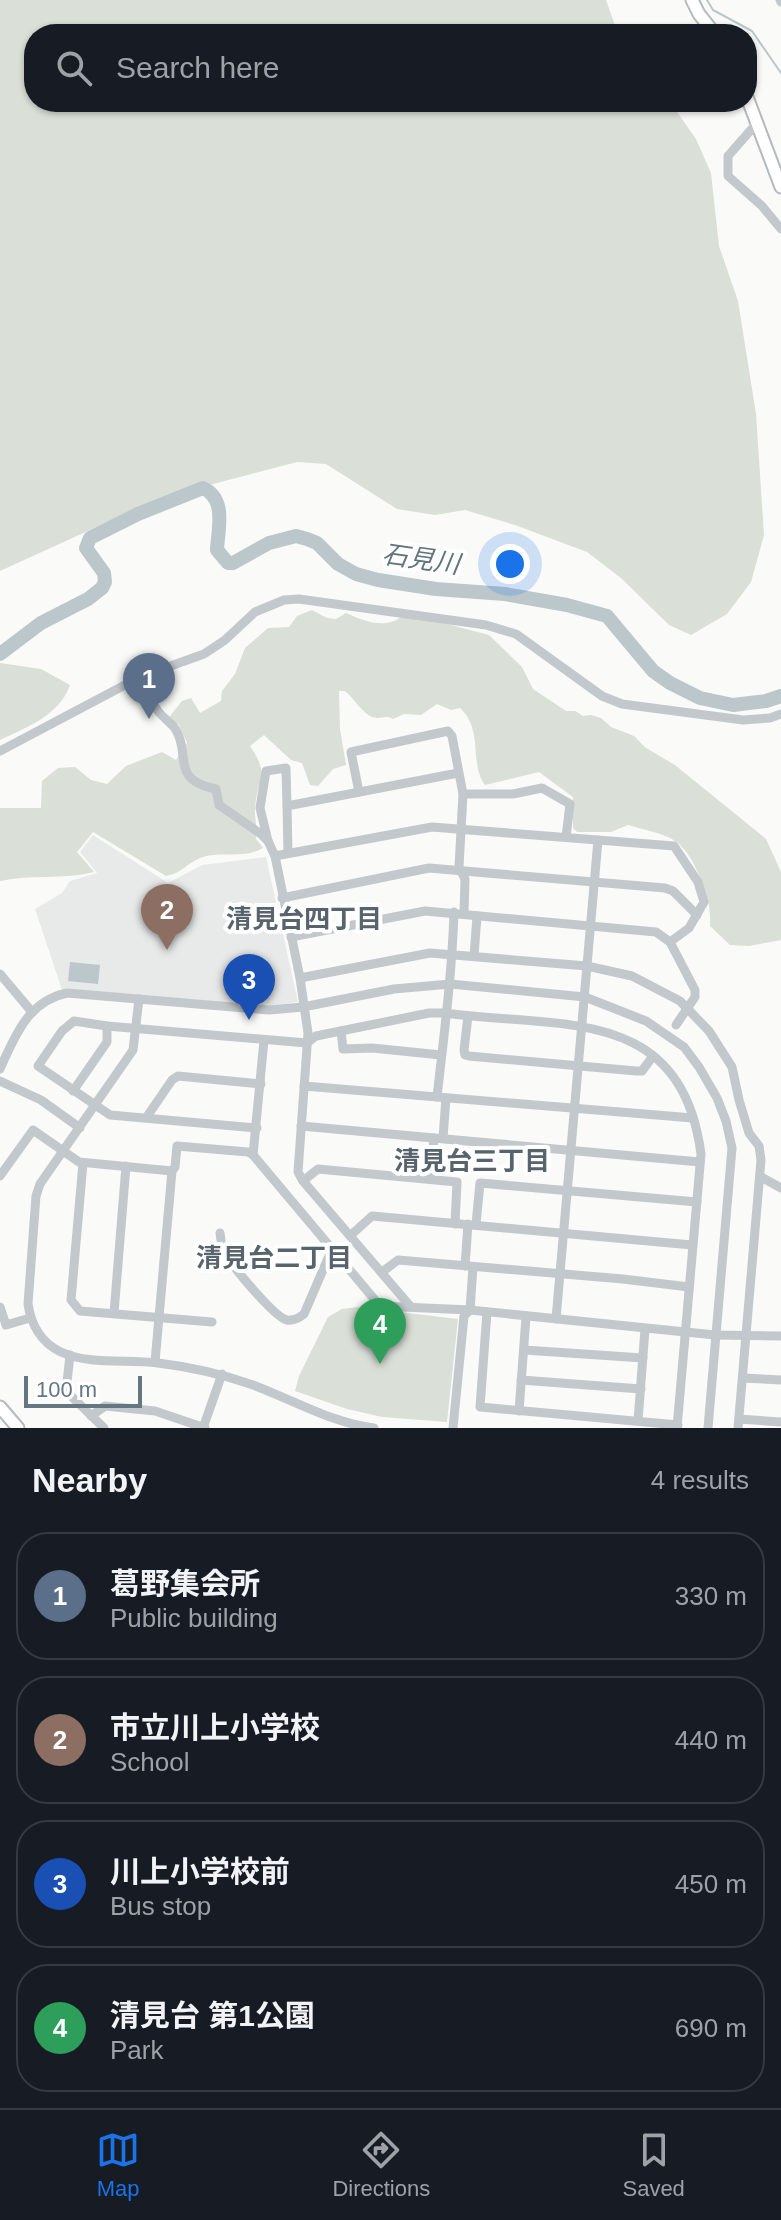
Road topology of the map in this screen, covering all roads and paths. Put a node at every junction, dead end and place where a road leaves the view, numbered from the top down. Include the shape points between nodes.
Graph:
1 (692, 0) edge
2 (707, 24) edge
3 (753, 112) edge
4 (757, 123) junction
5 (781, 187) edge
6 (781, 229) edge
7 (140, 677) junction
8 (781, 714) edge
9 (0, 751) edge
10 (458, 773) junction
11 (359, 792) junction
12 (463, 794) junction
13 (287, 806) junction
14 (462, 829) junction
15 (566, 837) junction
16 (598, 840) junction
17 (268, 841) junction
18 (288, 853) junction
19 (275, 856) junction
20 (462, 872) junction
21 (595, 882) junction
22 (282, 898) junction
23 (459, 913) junction
24 (697, 915) junction
25 (477, 916) junction
26 (591, 924) junction
27 (291, 937) junction
28 (670, 942) junction
29 (452, 955) junction
30 (474, 956) junction
31 (587, 966) junction
32 (0, 974) edge
33 (300, 978) junction
34 (450, 984) junction
35 (585, 997) junction
36 (139, 999) junction
37 (303, 1007) junction
38 (688, 1007) junction
39 (32, 1012) junction
40 (445, 1013) junction
41 (468, 1016) junction
42 (676, 1025) dead end
43 (107, 1026) junction
44 (582, 1026) junction
45 (135, 1029) junction
46 (341, 1031) junction
47 (264, 1040) junction
48 (307, 1043) junction
49 (441, 1055) junction
50 (653, 1056) junction
51 (579, 1065) junction
52 (0, 1069) edge
53 (0, 1081) edge
54 (261, 1084) junction
55 (304, 1086) junction
56 (73, 1091) junction
57 (441, 1097) junction
58 (95, 1106) junction
59 (574, 1108) junction
60 (146, 1118) junction
61 (693, 1118) junction
62 (301, 1126) junction
63 (80, 1128) junction
64 (257, 1128) junction
65 (438, 1138) junction
66 (571, 1150) junction
67 (64, 1152) junction
68 (253, 1155) junction
69 (700, 1162) junction
70 (83, 1163) junction
71 (126, 1166) junction
72 (172, 1171) junction
73 (0, 1176) edge
74 (761, 1177) junction
75 (430, 1178) junction
76 (303, 1181) junction
77 (781, 1188) edge
78 (567, 1191) junction
79 (697, 1202) junction
80 (455, 1224) junction
81 (472, 1224) junction
82 (220, 1233) dead end
83 (565, 1233) junction
84 (351, 1235) junction
85 (692, 1245) junction
86 (332, 1249) junction
87 (469, 1267) junction
88 (382, 1272) junction
89 (561, 1274) junction
90 (689, 1287) junction
91 (410, 1306) junction
92 (0, 1307) edge
93 (470, 1310) junction
94 (487, 1312) junction
95 (114, 1313) junction
96 (158, 1317) junction
97 (526, 1317) junction
98 (30, 1318) junction
99 (556, 1319) junction
100 (212, 1322) dead end
101 (645, 1329) junction
102 (685, 1332) junction
103 (746, 1333) junction
104 (715, 1335) junction
105 (781, 1336) edge
106 (524, 1350) junction
107 (70, 1355) junction
108 (643, 1358) junction
109 (155, 1362) junction
110 (222, 1374) junction
111 (743, 1378) junction
112 (521, 1380) junction
113 (781, 1380) edge
114 (641, 1389) junction
115 (519, 1411) junction
116 (1, 1412) edge
117 (91, 1416) junction
118 (638, 1421) junction
119 (781, 1422) edge
120 (738, 1423) edge
121 (348, 1426) edge
122 (678, 1426) edge
123 (18, 1428) edge
124 (104, 1428) edge
125 (204, 1428) edge
126 (372, 1428) edge
127 (453, 1428) edge
128 (708, 1428) edge

1 - 2 main road
3 - 4 main road
4 - 5 main road
4 - 6 street via 728,156 728,176
7 - 8 street via 204,654 255,612 299,599 486,625 516,634 602,696 622,704 743,720
7 - 9 street
7 - 17 street via 152,704 174,727 187,773 216,789 219,805
10 - 11 street
10 - 11 street via 448,731 351,752
10 - 12 street
11 - 13 street
12 - 14 street
12 - 15 street via 542,788 570,804
13 - 17 street via 286,768 266,771 260,808
13 - 18 street
14 - 15 street
14 - 18 street via 401,831
14 - 20 street
15 - 16 street
16 - 21 street
16 - 24 street via 674,846 702,891 704,902
17 - 19 street
18 - 19 street
19 - 22 street
20 - 21 street
20 - 22 street via 429,868
20 - 23 street
21 - 24 street via 665,888
21 - 26 street
22 - 27 street
23 - 25 street
23 - 27 street via 425,911
23 - 29 street
24 - 28 street
25 - 26 street
25 - 30 street
26 - 28 street via 656,932
26 - 31 street
27 - 33 street
28 - 38 street via 695,990
29 - 30 street
29 - 33 street via 430,953
29 - 34 street
30 - 31 street
31 - 35 street
31 - 38 street via 644,981
32 - 39 street
33 - 37 street
34 - 35 street
34 - 37 street
34 - 40 street
35 - 44 street
35 - 104 street via 646,1021 684,1047 726,1121 732,1156
36 - 37 street via 269,1010
36 - 39 street via 67,993
36 - 45 street
37 - 48 street
38 - 42 street
38 - 74 street via 732,1067 749,1133 759,1146
39 - 52 street
40 - 41 street
40 - 46 street
40 - 49 street
41 - 44 street
41 - 51 street via 465,1055
43 - 45 street
43 - 56 street via 107,1042
43 - 56 street via 74,1021 38,1066
44 - 50 street via 609,1031
44 - 51 street
45 - 47 street
45 - 58 street via 133,1050
46 - 48 street
46 - 49 street via 343,1049
47 - 48 street
47 - 54 street
48 - 55 street
49 - 57 street
50 - 51 street via 642,1071
50 - 61 street via 683,1092
51 - 59 street
53 - 63 street via 41,1100
54 - 60 street via 178,1076
54 - 64 street
55 - 57 street
55 - 62 street
56 - 58 street
57 - 59 street
57 - 65 street
58 - 60 street via 110,1115
58 - 63 street
59 - 61 street
59 - 66 street
60 - 64 street
61 - 69 street
62 - 65 street
62 - 76 street via 298,1172
63 - 67 street
64 - 68 street
65 - 66 street
65 - 75 street
66 - 69 street
66 - 78 street
67 - 70 street
67 - 73 street via 33,1130
67 - 98 street via 36,1196
68 - 72 street via 177,1146
68 - 86 street
69 - 79 street
70 - 71 street
70 - 95 street via 71,1300 80,1311
71 - 72 street
71 - 95 street
72 - 96 street
74 - 77 street
74 - 103 street
75 - 76 street via 318,1169
75 - 80 street via 457,1182
76 - 84 street
78 - 79 street
78 - 81 street via 480,1183
78 - 83 street
79 - 85 street
80 - 81 street
80 - 84 street via 372,1216
81 - 83 street
81 - 87 street
82 - 86 street via 231,1262 275,1313 288,1320 304,1314
83 - 85 street
83 - 89 street
84 - 88 street
85 - 90 street
86 - 91 street via 380,1306
87 - 88 street via 398,1260
87 - 89 street
87 - 93 street
88 - 91 street
89 - 90 street
89 - 99 street
90 - 102 street
91 - 93 street
92 - 98 street via 6,1325
93 - 94 street
93 - 127 street via 464,1316
94 - 97 street
94 - 115 street via 480,1407
95 - 96 street
96 - 100 street
96 - 109 street
97 - 99 street
97 - 106 street
98 - 107 street via 51,1346
99 - 101 street
101 - 102 street
101 - 108 street
102 - 104 street
102 - 122 street
103 - 104 street
103 - 105 street
103 - 111 street
104 - 128 street
106 - 108 street
106 - 112 street
107 - 109 street
107 - 117 street via 66,1391
108 - 114 street
109 - 110 street
110 - 121 street
110 - 125 street
111 - 113 street
111 - 120 street
112 - 114 street
112 - 115 street
114 - 118 street
115 - 118 street
116 - 123 main road
117 - 124 street
117 - 125 street via 105,1406 155,1411
118 - 122 street
119 - 120 street
121 - 126 street

